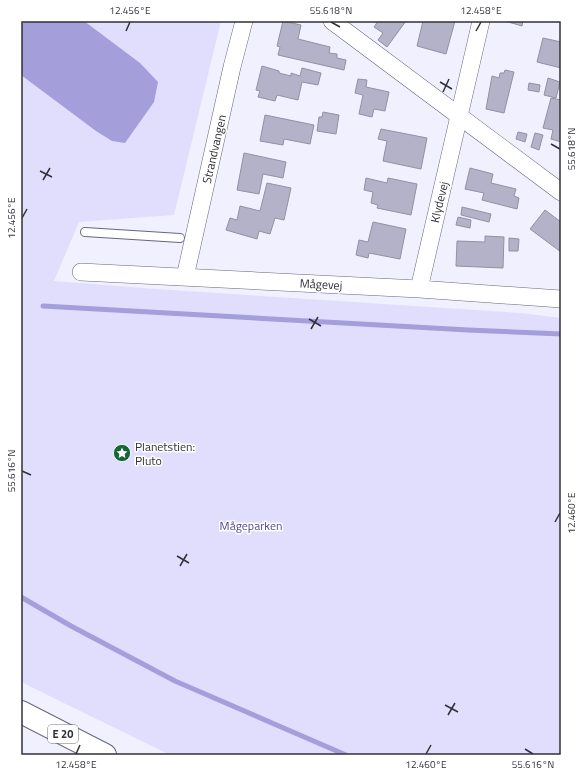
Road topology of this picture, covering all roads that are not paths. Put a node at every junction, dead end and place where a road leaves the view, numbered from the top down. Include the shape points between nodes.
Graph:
1 (244, 21) edge
2 (332, 21) edge
3 (481, 21) edge
4 (458, 116) junction
5 (561, 192) edge
6 (85, 232) dead end
7 (180, 238) dead end
8 (81, 272) dead end
9 (185, 277) junction
10 (420, 289) junction
11 (561, 298) edge
12 (21, 712) edge
13 (105, 755) edge

1 - 9 street, Strandvangen
2 - 4 street
3 - 4 street, Klydevej
4 - 5 street
4 - 10 street, Klydevej
6 - 7 lane
8 - 9 street, Mågevej
9 - 10 street, Mågevej
10 - 11 street, Mågevej
12 - 13 highway, E 20

